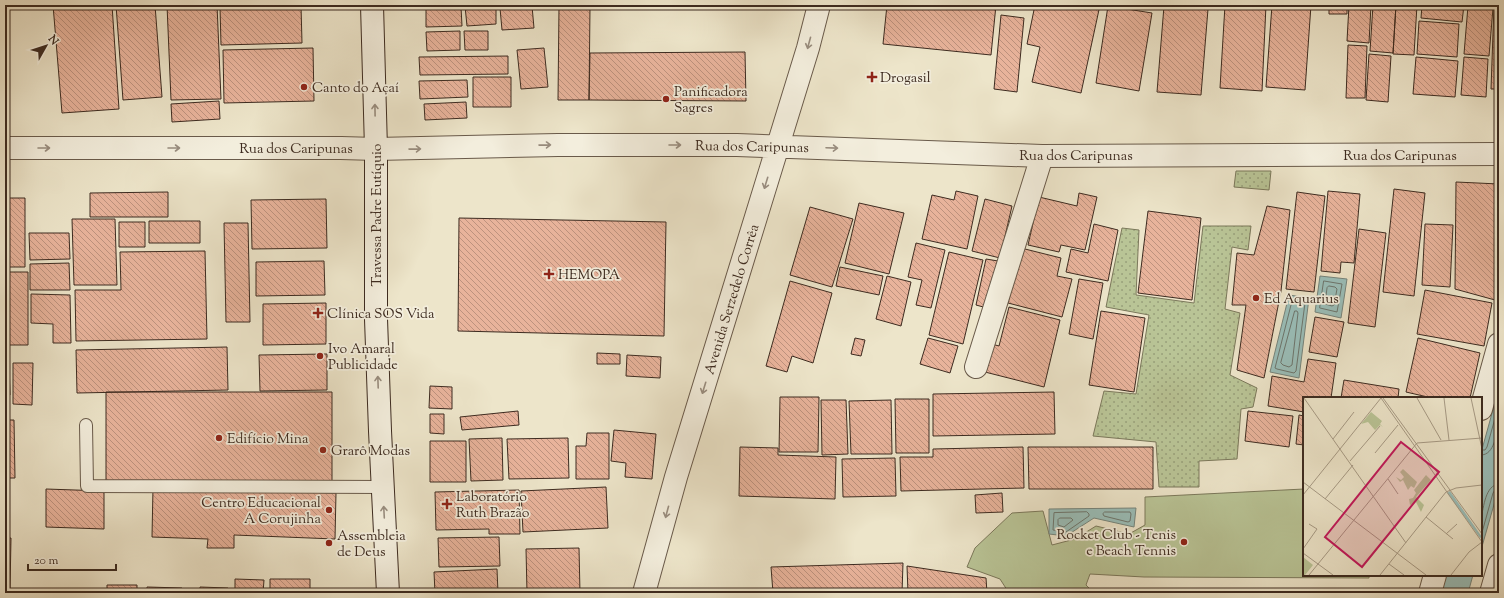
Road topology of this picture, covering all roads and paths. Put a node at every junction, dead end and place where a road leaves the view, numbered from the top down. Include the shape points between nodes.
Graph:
1 (372, 5) edge
2 (819, 5) edge
3 (777, 146) junction
4 (5, 148) edge
5 (376, 149) junction
6 (1499, 154) edge
7 (1042, 156) junction
8 (1499, 344) edge
9 (976, 367) dead end
10 (1482, 404) edge
11 (86, 425) dead end
12 (382, 488) junction
13 (1499, 565) edge
14 (1434, 576) edge
15 (388, 593) edge
16 (644, 593) edge
17 (1430, 593) edge
18 (1491, 593) edge

5 -> 1 street, Travessa Padre Eutíquio
2 -> 3 street, Avenida Serzedelo Corrêa
5 -> 3 street, Rua dos Caripunas via 558,145
3 -> 7 street, Rua dos Caripunas
3 -> 16 street, Avenida Serzedelo Corrêa via 676,477
4 -> 5 street, Rua dos Caripunas
12 -> 5 street, Travessa Padre Eutíquio via 376,319
6 - 7 street, Rua dos Caripunas
7 - 9 street
8 - 10 street
11 - 12 lane via 87,486
15 -> 12 street, Travessa Padre Eutíquio
13 - 18 street
14 - 17 street

